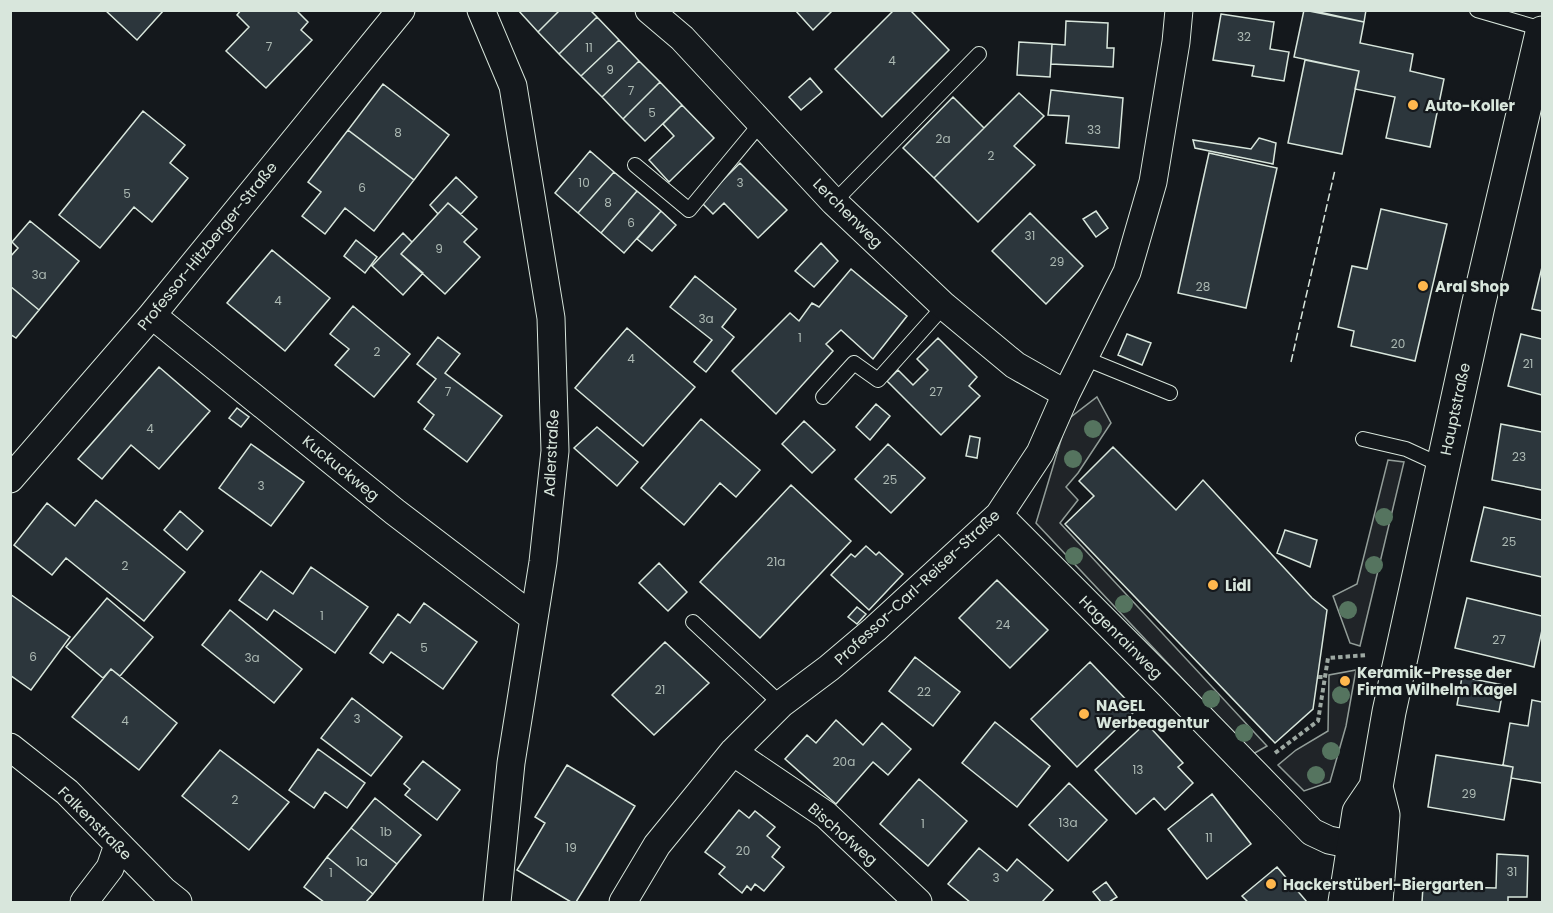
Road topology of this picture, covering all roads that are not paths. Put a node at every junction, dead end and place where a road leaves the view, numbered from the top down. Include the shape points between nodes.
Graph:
1 (401, 10) edge
2 (481, 10) edge
3 (649, 10) edge
4 (1179, 10) edge
5 (1477, 10) edge
6 (1542, 31) edge
7 (979, 54) dead end
8 (761, 123) junction
9 (635, 165) dead end
10 (834, 202) junction
11 (944, 306) junction
12 (152, 315) junction
13 (1084, 358) junction
14 (1170, 393) dead end
15 (1066, 394) junction
16 (823, 398) dead end
17 (1363, 438) dead end
18 (1443, 466) junction
19 (10, 479) edge
20 (999, 515) junction
21 (534, 618) junction
22 (693, 622) dead end
23 (781, 704) junction
24 (10, 747) edge
25 (733, 752) junction
26 (1376, 787) junction
27 (118, 845) junction
28 (1353, 845) junction
29 (84, 903) edge
30 (177, 903) edge
31 (497, 903) edge
32 (623, 903) edge
33 (918, 903) edge
34 (1345, 903) edge
35 (1376, 903) edge

1 - 12 street, Professor-Hitzberger-Straße
2 - 21 street, Adlerstraße via 513,86 551,318 555,450
3 - 8 street, Lerchenweg via 682,38
4 - 13 street, Professor-Carl-Reiser-Straße via 1153,182 1127,272
5 - 6 lane
6 - 18 main road, Hauptstraße
7 - 10 lane
8 - 9 lane via 689,210
8 - 10 street, Lerchenweg
10 - 11 street, Lerchenweg
11 - 15 street, Lerchenweg via 1015,365
11 - 16 lane via 878,380 854,363
12 - 19 street, Professor-Hitzberger-Straße
12 - 21 street, Kuckuckweg via 395,512
13 - 14 lane
13 - 15 street, Professor-Carl-Reiser-Straße
15 - 20 street, Professor-Carl-Reiser-Straße via 1040,453
17 - 18 lane via 1406,449
18 - 26 main road, Hauptstraße
20 - 23 street, Professor-Carl-Reiser-Straße via 875,629
20 - 28 street, Hagenrainweg via 1312,832
21 - 31 street, Adlerstraße via 511,763
22 - 23 lane
23 - 25 street, Professor-Carl-Reiser-Straße
24 - 27 street, Falkenstraße via 67,792
25 - 32 street, Professor-Carl-Reiser-Straße via 657,844
25 - 33 street, Bischofweg via 825,815
26 - 28 main road, Hauptstraße via 1359,812
26 - 35 main road, Hauptstraße via 1383,815
27 - 29 street via 110,868
27 - 30 street, Falkenstraße
28 - 34 main road, Hauptstraße

